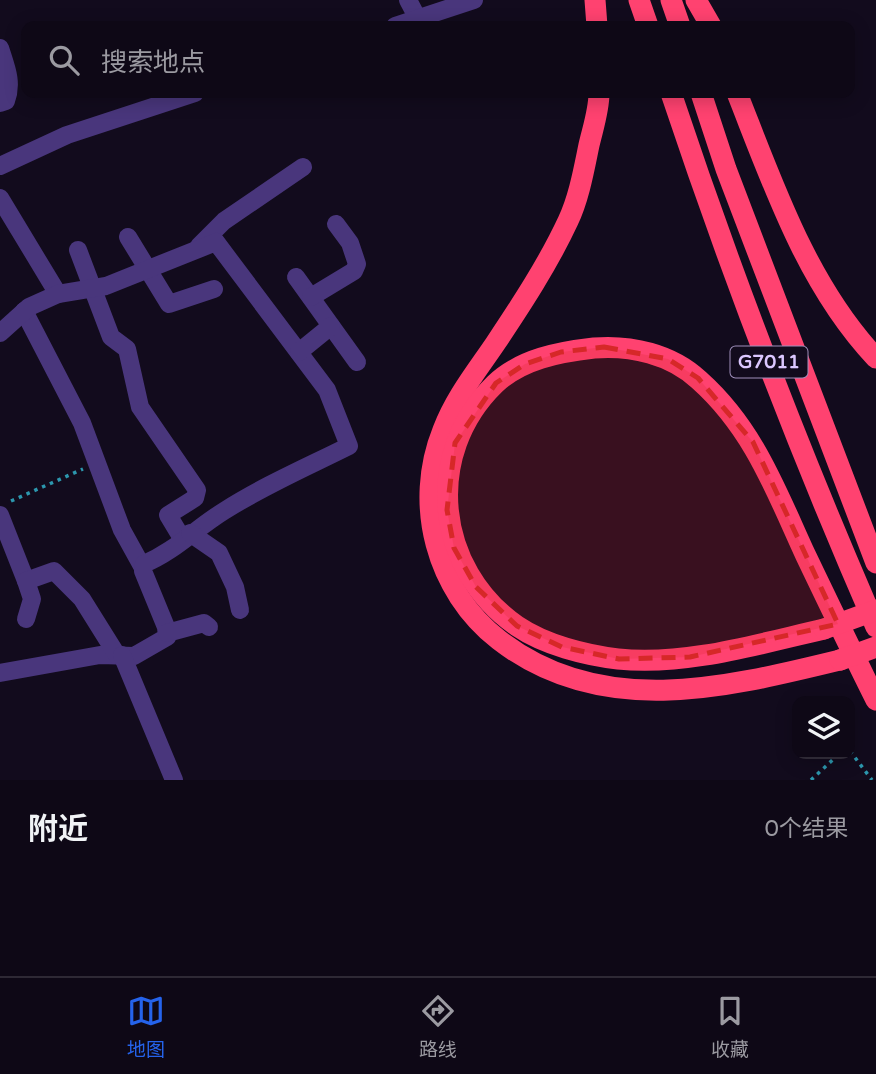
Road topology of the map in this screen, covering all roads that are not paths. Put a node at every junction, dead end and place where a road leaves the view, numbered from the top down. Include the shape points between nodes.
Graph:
1 (408, 0) edge
2 (474, 0) edge
3 (595, 0) edge
4 (639, 0) edge
5 (671, 0) edge
6 (696, 0) edge
7 (418, 19) junction
8 (411, 21) edge
9 (597, 21) edge
10 (646, 21) edge
11 (678, 21) edge
12 (708, 21) edge
13 (0, 48) edge
14 (180, 98) edge
15 (597, 98) edge
16 (673, 98) edge
17 (703, 98) edge
18 (739, 98) edge
19 (0, 103) edge
20 (0, 166) edge
21 (303, 167) dead end
22 (0, 198) edge
23 (336, 224) dead end
24 (128, 237) dead end
25 (78, 250) dead end
26 (194, 251) junction
27 (150, 270) junction
28 (296, 277) dead end
29 (92, 288) junction
30 (214, 289) dead end
31 (58, 294) junction
32 (311, 297) junction
33 (24, 311) junction
34 (331, 326) junction
35 (0, 333) edge
36 (299, 352) junction
37 (876, 358) edge
38 (357, 362) dead end
39 (0, 516) edge
40 (187, 536) junction
41 (876, 563) edge
42 (143, 568) junction
43 (26, 581) junction
44 (240, 610) dead end
45 (876, 610) edge
46 (26, 619) dead end
47 (209, 627) dead end
48 (876, 627) edge
49 (167, 633) junction
50 (876, 647) edge
51 (119, 655) junction
52 (0, 673) edge
53 (876, 700) edge
54 (174, 780) edge

1 - 7 street
2 - 7 street
3 - 9 highway
4 - 10 highway
5 - 11 highway
6 - 12 highway
7 - 8 street
13 - 19 street via 10,90 6,101
14 - 20 street via 67,135
15 - 50 highway, bridge via 586,162 569,219 534,283 461,393 442,432 429,512 436,548 453,589 481,625 510,649 581,682 664,691 719,688
16 - 48 highway, G7011 via 830,521
17 - 41 highway, G7011
18 - 37 highway via 820,283
21 - 26 street via 224,220
22 - 31 street
23 - 32 street via 350,243 357,264 354,271
24 - 27 street
25 - 29 street
26 - 27 street
26 - 36 street via 216,242
27 - 29 street
27 - 30 street via 169,304
28 - 32 street
29 - 31 street
29 - 40 street via 111,337 127,349 140,407 197,490 195,498 168,515
31 - 33 street
32 - 34 street
33 - 35 street
33 - 42 street via 82,423 122,530
34 - 36 street
34 - 38 street
36 - 40 street via 327,390 349,446 226,509
39 - 43 street
40 - 42 street via 179,547
40 - 44 street via 219,553
42 - 49 street
43 - 46 street via 32,599
43 - 51 street via 54,571 63,578
45 - 53 highway, bridge via 824,629 690,657 619,659 562,647 517,626 476,587 454,548 447,510 455,443 496,383 525,364 561,352 604,347 639,350 668,359 698,378 753,442
47 - 49 street via 204,623
49 - 51 street via 134,656
51 - 52 street
51 - 54 street

